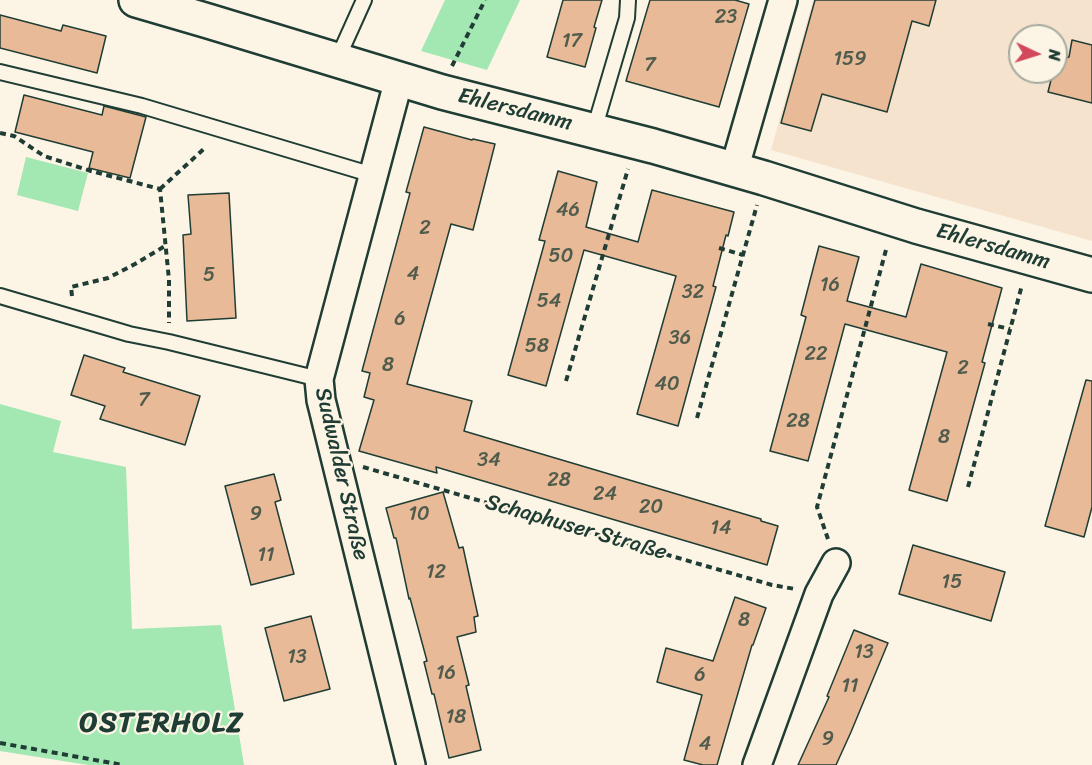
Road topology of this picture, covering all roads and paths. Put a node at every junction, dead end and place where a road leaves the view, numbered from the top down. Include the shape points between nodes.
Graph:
1 (136, 0) edge
2 (364, 0) edge
3 (485, 0) edge
4 (628, 0) edge
5 (783, 0) edge
6 (205, 10) edge
7 (337, 60) junction
8 (0, 72) edge
9 (399, 79) junction
10 (442, 92) junction
11 (594, 130) junction
12 (223, 131) junction
13 (0, 133) edge
14 (636, 142) junction
15 (749, 174) junction
16 (373, 176) junction
17 (160, 189) junction
18 (895, 219) junction
19 (165, 246) junction
20 (718, 248) dead end
21 (743, 255) junction
22 (1030, 258) junction
23 (1092, 275) edge
24 (0, 296) edge
25 (75, 318) junction
26 (988, 324) dead end
27 (1010, 329) junction
28 (169, 342) junction
29 (319, 379) junction
30 (566, 381) dead end
31 (698, 418) dead end
32 (335, 459) junction
33 (968, 487) dead end
34 (836, 562) joint
35 (819, 594) junction
36 (0, 743) edge
37 (123, 765) edge
38 (411, 765) edge
39 (757, 765) edge

1 - 6 street, Ehlersdamm
2 - 7 lane
3 - 10 path
4 - 11 lane via 627,18
5 - 15 street
6 - 7 street, Ehlersdamm
7 - 9 street, Ehlersdamm
8 - 12 lane via 142,106
9 - 10 street, Ehlersdamm
9 - 16 street, Sudwalder Straße
10 - 11 street, Ehlersdamm
11 - 14 street, Ehlersdamm
12 - 16 lane
12 - 17 path
13 - 17 path via 14,136 44,156
14 - 15 street, Ehlersdamm
14 - 30 path
15 - 18 street, Ehlersdamm
15 - 21 path
16 - 29 street, Sudwalder Straße
17 - 19 path
18 - 22 street, Ehlersdamm
18 - 34 path via 818,507
19 - 25 path via 108,278 70,287
19 - 28 path
20 - 21 path
21 - 31 path
22 - 23 street, Ehlersdamm
22 - 27 path
24 - 25 lane
25 - 28 lane
26 - 27 path
27 - 33 path
28 - 29 lane
29 - 32 street, Sudwalder Straße
32 - 35 path, Schaphuser Straße via 772,585
32 - 38 street, Sudwalder Straße
34 - 35 street
35 - 39 street
36 - 37 path

